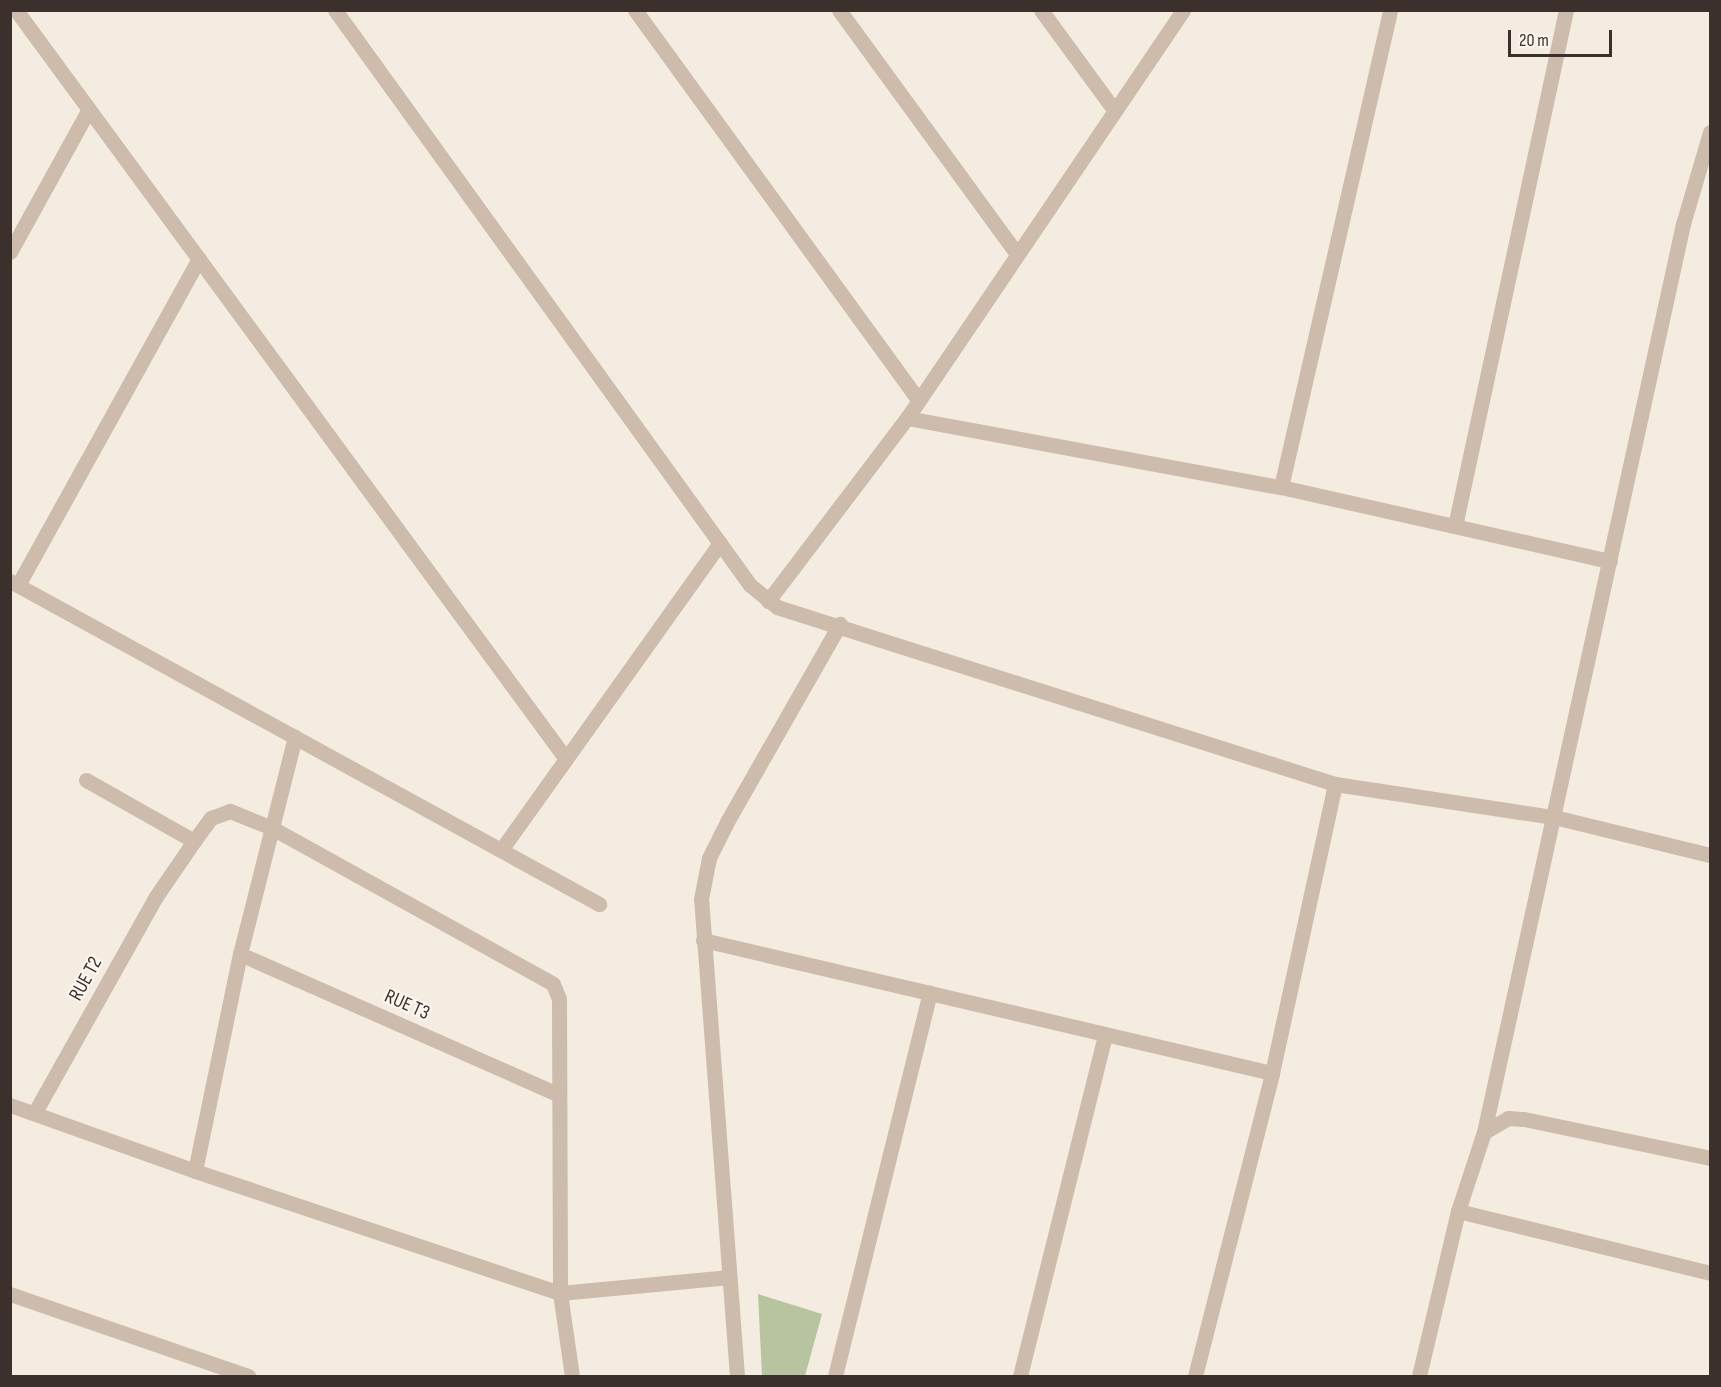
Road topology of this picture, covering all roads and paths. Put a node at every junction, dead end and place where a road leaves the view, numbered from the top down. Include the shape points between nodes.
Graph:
1 (16, 10) edge
2 (334, 10) edge
3 (635, 10) edge
4 (839, 10) edge
5 (1041, 10) edge
6 (1183, 10) edge
7 (1390, 10) edge
8 (1566, 10) edge
9 (89, 109) junction
10 (1115, 111) junction
11 (1710, 132) edge
12 (10, 252) edge
13 (1017, 254) junction
14 (199, 259) junction
15 (918, 400) junction
16 (907, 418) junction
17 (1281, 487) junction
18 (1455, 526) junction
19 (720, 543) junction
20 (1610, 561) junction
21 (14, 583) edge
22 (768, 601) junction
23 (840, 624) junction
24 (295, 737) junction
25 (566, 759) junction
26 (87, 780) dead end
27 (1335, 784) junction
28 (1554, 817) junction
29 (272, 828) junction
30 (194, 841) junction
31 (501, 850) junction
32 (1710, 855) edge
33 (599, 904) dead end
34 (704, 940) junction
35 (240, 954) junction
36 (930, 993) junction
37 (1105, 1034) junction
38 (1272, 1073) junction
39 (557, 1094) junction
40 (10, 1105) edge
41 (35, 1112) junction
42 (1484, 1132) junction
43 (1710, 1158) edge
44 (195, 1171) junction
45 (1458, 1211) junction
46 (1710, 1273) edge
47 (729, 1277) junction
48 (10, 1293) edge
49 (560, 1293) junction
50 (1423, 1376) edge
51 (248, 1377) edge
52 (572, 1377) edge
53 (737, 1377) edge
54 (835, 1377) edge
55 (1020, 1377) edge
56 (1195, 1377) edge

1 - 9 street
2 - 19 street
3 - 15 street
4 - 13 street
5 - 10 street
6 - 10 street
7 - 17 street
8 - 18 street
9 - 12 street
9 - 14 street
10 - 13 street
11 - 20 street via 1683,224
13 - 15 street
14 - 21 street
14 - 25 street
15 - 16 street
16 - 17 street
16 - 22 street
17 - 18 street
18 - 20 street
19 - 22 street via 750,585
19 - 25 street
20 - 28 street
21 - 24 street
22 - 23 street via 788,612
23 - 27 street
23 - 34 street via 709,858 701,899
24 - 29 street
24 - 31 street
25 - 31 street
26 - 30 street
27 - 28 street
27 - 38 street
28 - 32 street
28 - 42 street
29 - 30 street, RUE T2 via 230,811 221,812
29 - 35 street
29 - 39 street via 553,984 559,999
30 - 41 street, RUE T2 via 155,898
31 - 33 street
34 - 36 street
34 - 47 street
35 - 39 street, RUE T3
35 - 44 street
36 - 37 street
36 - 54 street
37 - 38 street
37 - 55 street
38 - 56 street
39 - 49 street
40 - 41 street
41 - 44 street
42 - 43 street via 1508,1118 1524,1119
42 - 45 street
44 - 49 street
45 - 46 street
45 - 50 street
47 - 49 street
47 - 53 street
48 - 51 street
49 - 52 street

